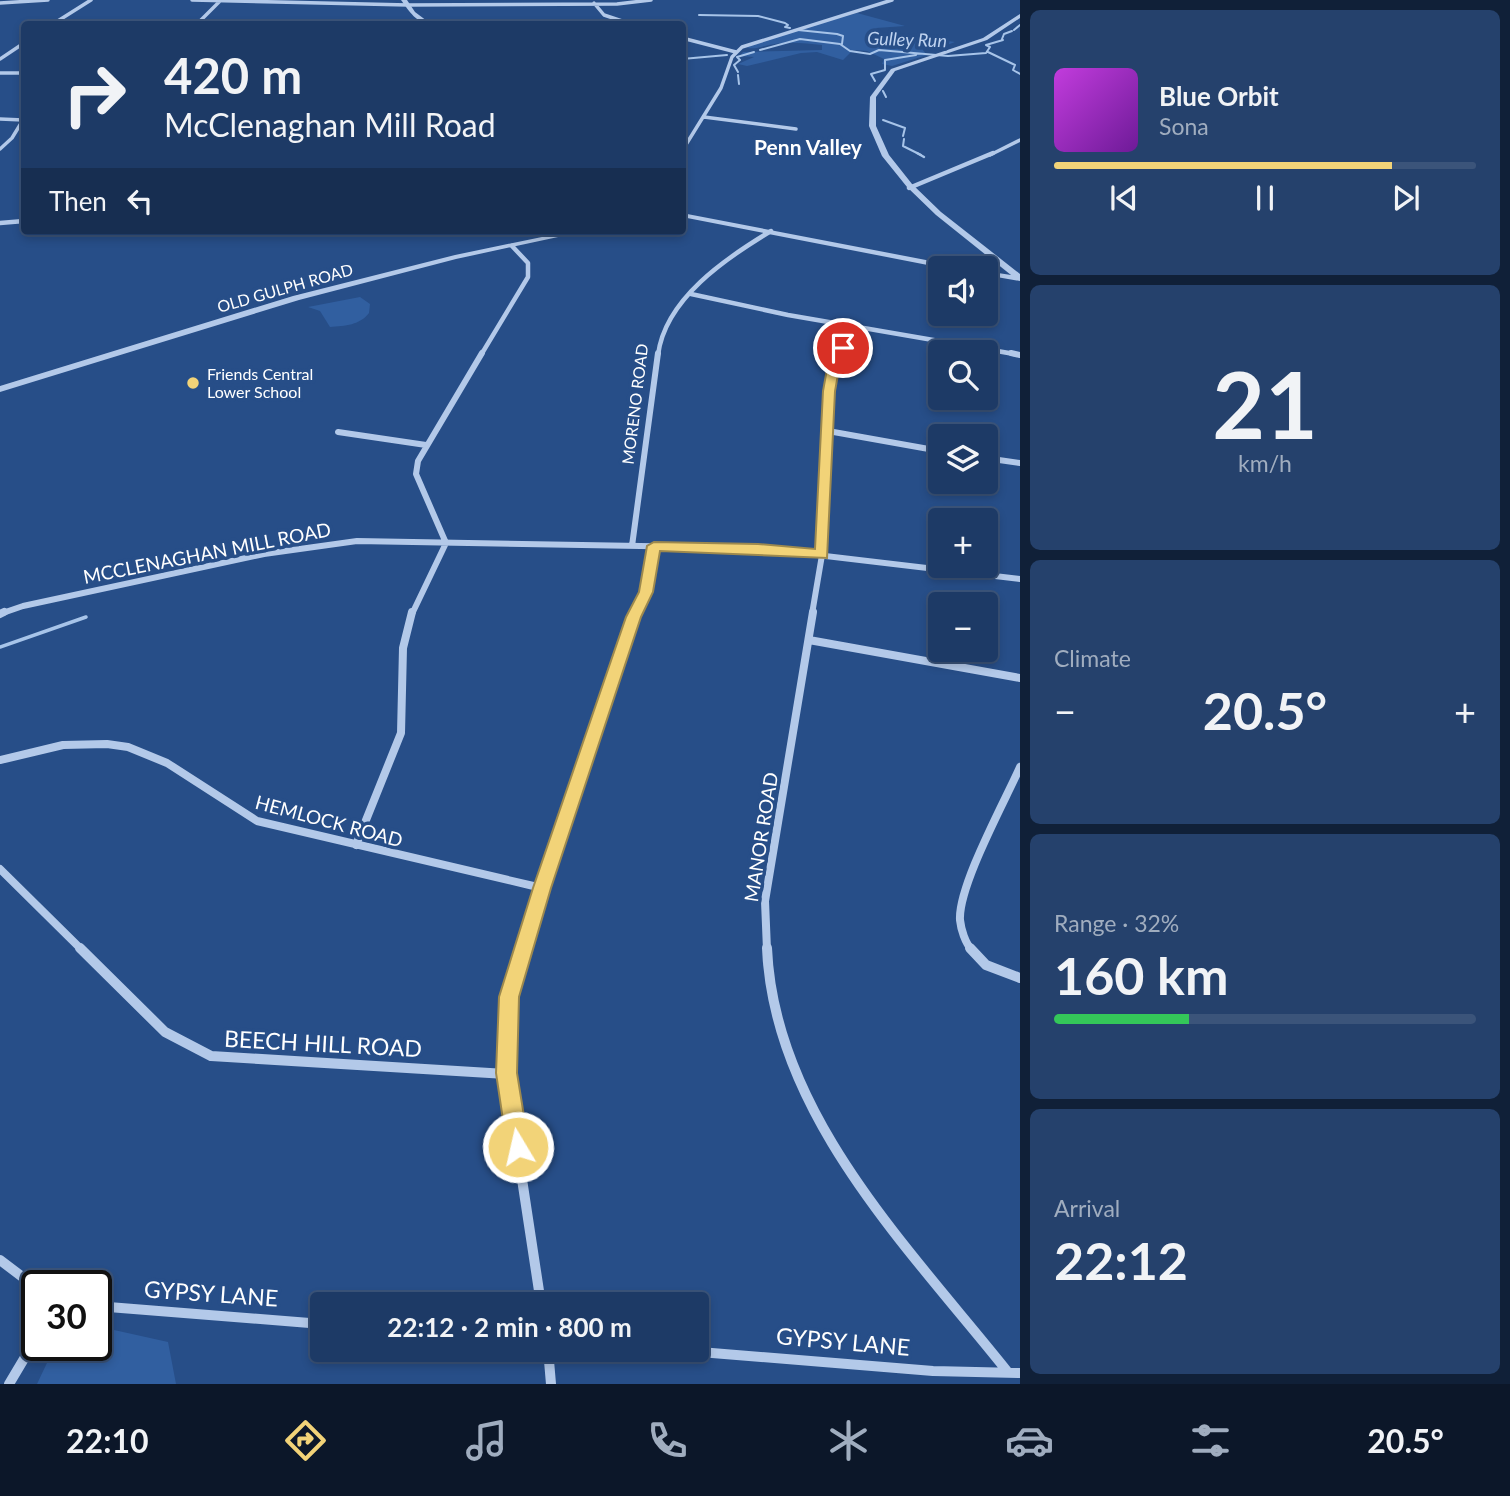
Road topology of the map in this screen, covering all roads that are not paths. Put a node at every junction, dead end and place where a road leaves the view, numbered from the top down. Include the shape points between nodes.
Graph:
1 (48, 0) edge
2 (91, 0) edge
3 (192, 0) edge
4 (651, 0) edge
5 (892, 0) edge
6 (220, 1) edge
7 (406, 2) edge
8 (593, 2) edge
9 (0, 3) edge
10 (1020, 16) edge
11 (58, 21) edge
12 (200, 21) dead end
13 (426, 21) edge
14 (622, 21) edge
15 (686, 39) edge
16 (21, 45) edge
17 (738, 51) junction
18 (0, 58) edge
19 (0, 73) edge
20 (21, 73) edge
21 (704, 117) junction
22 (0, 119) edge
23 (21, 119) edge
24 (21, 121) edge
25 (796, 129) dead end
26 (1020, 140) edge
27 (686, 145) edge
28 (1012, 146) junction
29 (0, 149) edge
30 (1020, 151) edge
31 (909, 188) junction
32 (686, 216) edge
33 (21, 221) edge
34 (0, 223) edge
35 (771, 231) junction
36 (563, 235) edge
37 (512, 246) junction
38 (993, 256) edge
39 (998, 261) edge
40 (928, 262) edge
41 (998, 275) edge
42 (1020, 279) edge
43 (691, 294) junction
44 (852, 327) junction
45 (1020, 355) edge
46 (0, 389) edge
47 (828, 430) junction
48 (338, 432) dead end
49 (426, 445) junction
50 (928, 449) edge
51 (998, 460) edge
52 (1020, 463) edge
53 (446, 543) junction
54 (632, 546) junction
55 (654, 546) junction
56 (822, 555) junction
57 (1020, 579) edge
58 (0, 614) edge
59 (809, 639) junction
60 (1020, 678) edge
61 (0, 760) edge
62 (1020, 767) edge
63 (356, 845) junction
64 (0, 869) edge
65 (542, 888) junction
66 (1020, 978) edge
67 (506, 1073) junction
68 (0, 1260) edge
69 (21, 1276) edge
70 (539, 1292) edge
71 (112, 1307) edge
72 (310, 1323) edge
73 (709, 1353) edge
74 (23, 1361) edge
75 (549, 1362) edge
76 (1007, 1371) junction
77 (1020, 1373) edge
78 (9, 1384) edge
79 (551, 1384) edge

1 - 9 street
2 - 11 street
3 - 6 street
4 - 8 street
5 - 17 street via 769,36
6 - 7 street
6 - 12 street
7 - 8 street
7 - 13 street
8 - 14 street via 604,15
10 - 31 street via 989,37 894,70 883,79 873,100 875,139
15 - 17 street
16 - 18 street
17 - 21 street
19 - 20 street
21 - 25 street
21 - 27 street
22 - 23 street
24 - 29 street
26 - 28 street
28 - 30 street
28 - 31 street
31 - 38 street
32 - 35 street
33 - 34 street
35 - 40 street
35 - 43 street, MORENO ROAD via 719,263
36 - 37 street, OLD GULPH ROAD
37 - 46 street, OLD GULPH ROAD via 296,298
37 - 49 street via 531,268
39 - 42 street
41 - 42 street
43 - 44 street
43 - 54 street, MORENO ROAD via 660,338
44 - 45 street
44 - 47 street, MANOR ROAD via 833,369
47 - 50 street
47 - 56 street, MANOR ROAD
48 - 49 street
49 - 53 street via 416,474
51 - 52 street
53 - 54 street, MCCLENAGHAN MILL ROAD
53 - 58 street, MCCLENAGHAN MILL ROAD via 358,541 264,554
53 - 63 street via 414,606 403,648 401,733
54 - 55 street, MCCLENAGHAN MILL ROAD
55 - 56 street via 758,548
55 - 65 street via 646,592 633,617
56 - 57 street
56 - 59 street, MANOR ROAD
59 - 60 street
59 - 76 street, MANOR ROAD via 765,901 768,972 788,1053 811,1108 846,1168
61 - 63 street, HEMLOCK ROAD via 62,746 127,747 166,762 257,821
62 - 66 street via 966,889 960,919 967,945 986,965
63 - 65 street, HEMLOCK ROAD
64 - 67 street, BEECH HILL ROAD via 165,1031 211,1056
65 - 67 street via 509,997
67 - 70 street
68 - 69 street
71 - 72 street, GYPSY LANE
73 - 76 street, GYPSY LANE via 933,1371
74 - 78 street
75 - 79 street
76 - 77 street, GYPSY LANE

